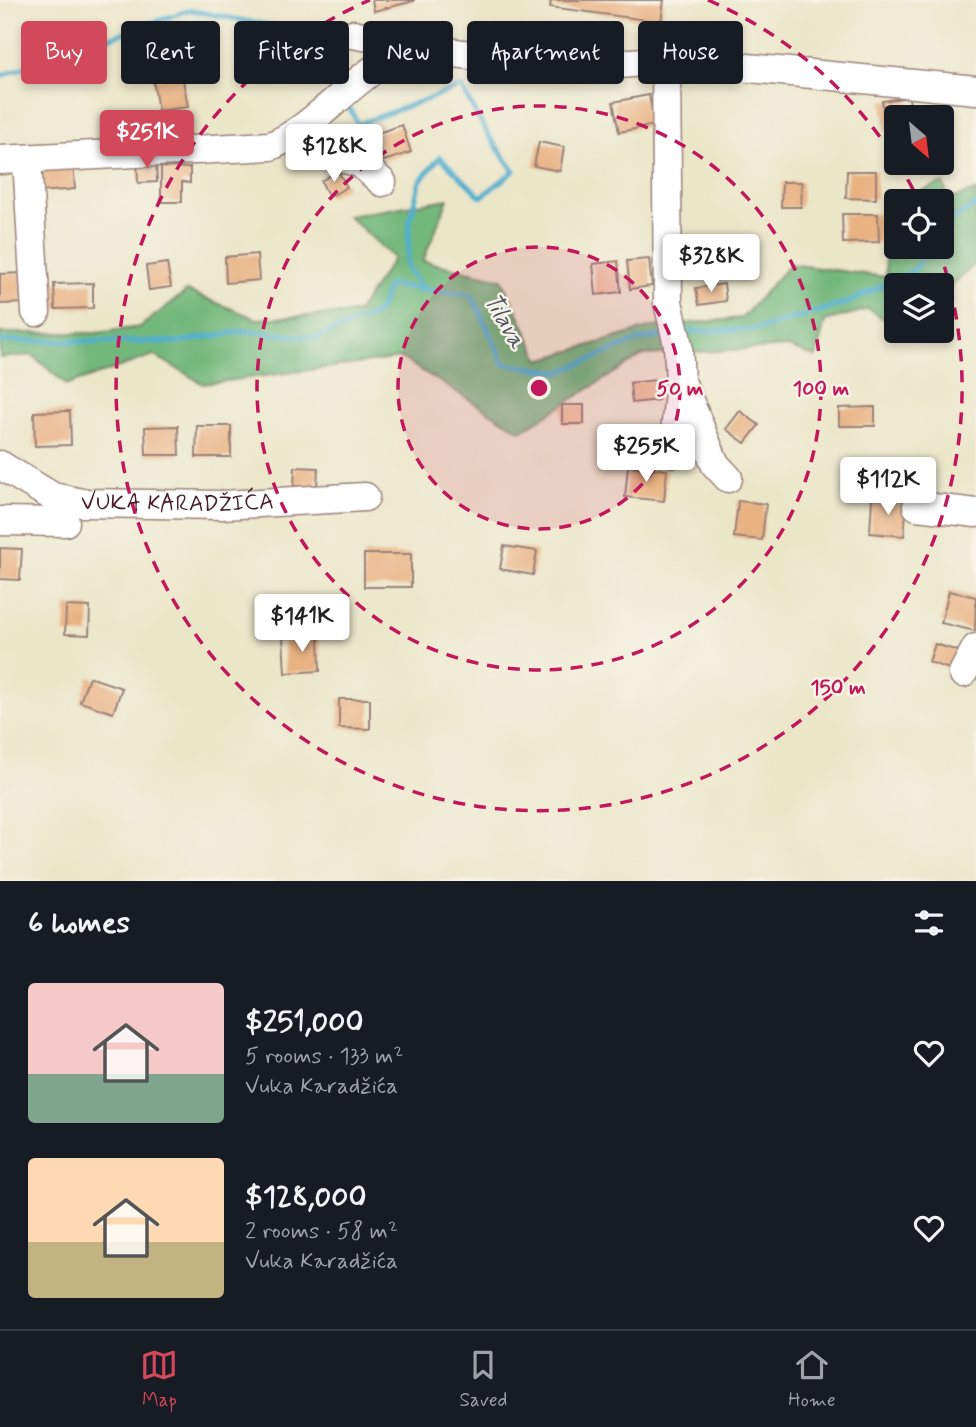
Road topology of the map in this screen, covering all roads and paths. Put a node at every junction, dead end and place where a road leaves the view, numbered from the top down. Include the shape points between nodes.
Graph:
1 (352, 34) dead end
2 (363, 36) edge
3 (453, 53) edge
4 (638, 63) edge
5 (743, 68) edge
6 (363, 79) edge
7 (666, 84) edge
8 (976, 90) edge
9 (291, 137) junction
10 (14, 160) edge
11 (382, 182) dead end
12 (36, 312) dead end
13 (680, 381) junction
14 (673, 453) dead end
15 (0, 465) edge
16 (727, 478) dead end
17 (365, 496) dead end
18 (917, 506) dead end
19 (976, 513) edge
20 (0, 521) edge
21 (65, 522) dead end
22 (976, 648) edge
23 (963, 673) dead end

1 - 2 street
3 - 4 street via 535,63
5 - 8 street
6 - 9 street
7 - 13 street via 668,302
9 - 10 street via 271,146
9 - 11 street via 309,149 359,163
10 - 12 street
13 - 14 street
13 - 16 street via 715,464
15 - 17 street, VUKA KARADŽIĆA via 53,497 82,503 222,505
18 - 19 street
20 - 21 street, VUKA KARADŽIĆA
22 - 23 street

